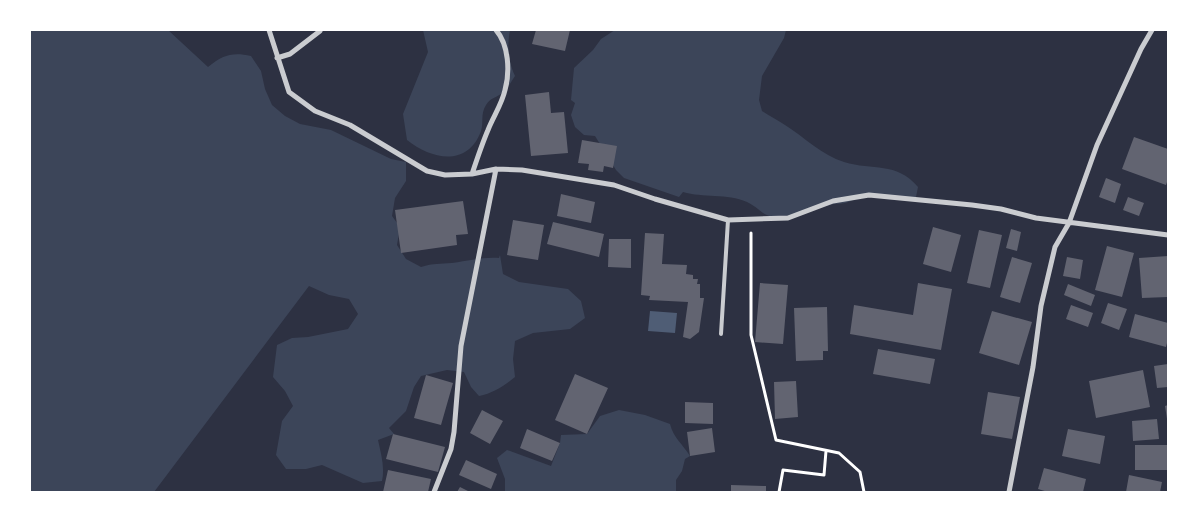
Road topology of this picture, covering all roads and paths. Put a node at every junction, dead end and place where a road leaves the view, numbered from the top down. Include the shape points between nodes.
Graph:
1 (269, 30) edge
2 (496, 30) edge
3 (1152, 30) edge
4 (320, 31) dead end
5 (277, 58) junction
6 (496, 169) junction
7 (472, 174) junction
8 (728, 220) junction
9 (751, 220) junction
10 (1069, 222) junction
11 (1168, 235) edge
12 (721, 334) dead end
13 (826, 451) junction
14 (434, 492) edge
15 (779, 492) edge
16 (864, 492) edge
17 (1009, 492) edge

1 - 5 street
2 - 7 street via 506,49 508,73 505,90
3 - 10 street via 1097,145
4 - 5 street via 290,54
5 - 7 street via 288,92 315,111 350,125 427,170 446,175
6 - 7 street
6 - 8 street via 522,170 614,185
6 - 14 street via 461,346 451,449
8 - 9 street
8 - 12 lane
9 - 10 street via 788,218 833,201 869,195 972,204
9 - 13 path via 751,335 776,440
10 - 11 street
10 - 17 street via 1055,247 1046,281
13 - 15 path via 824,474 783,470
13 - 16 path via 839,453 860,472

